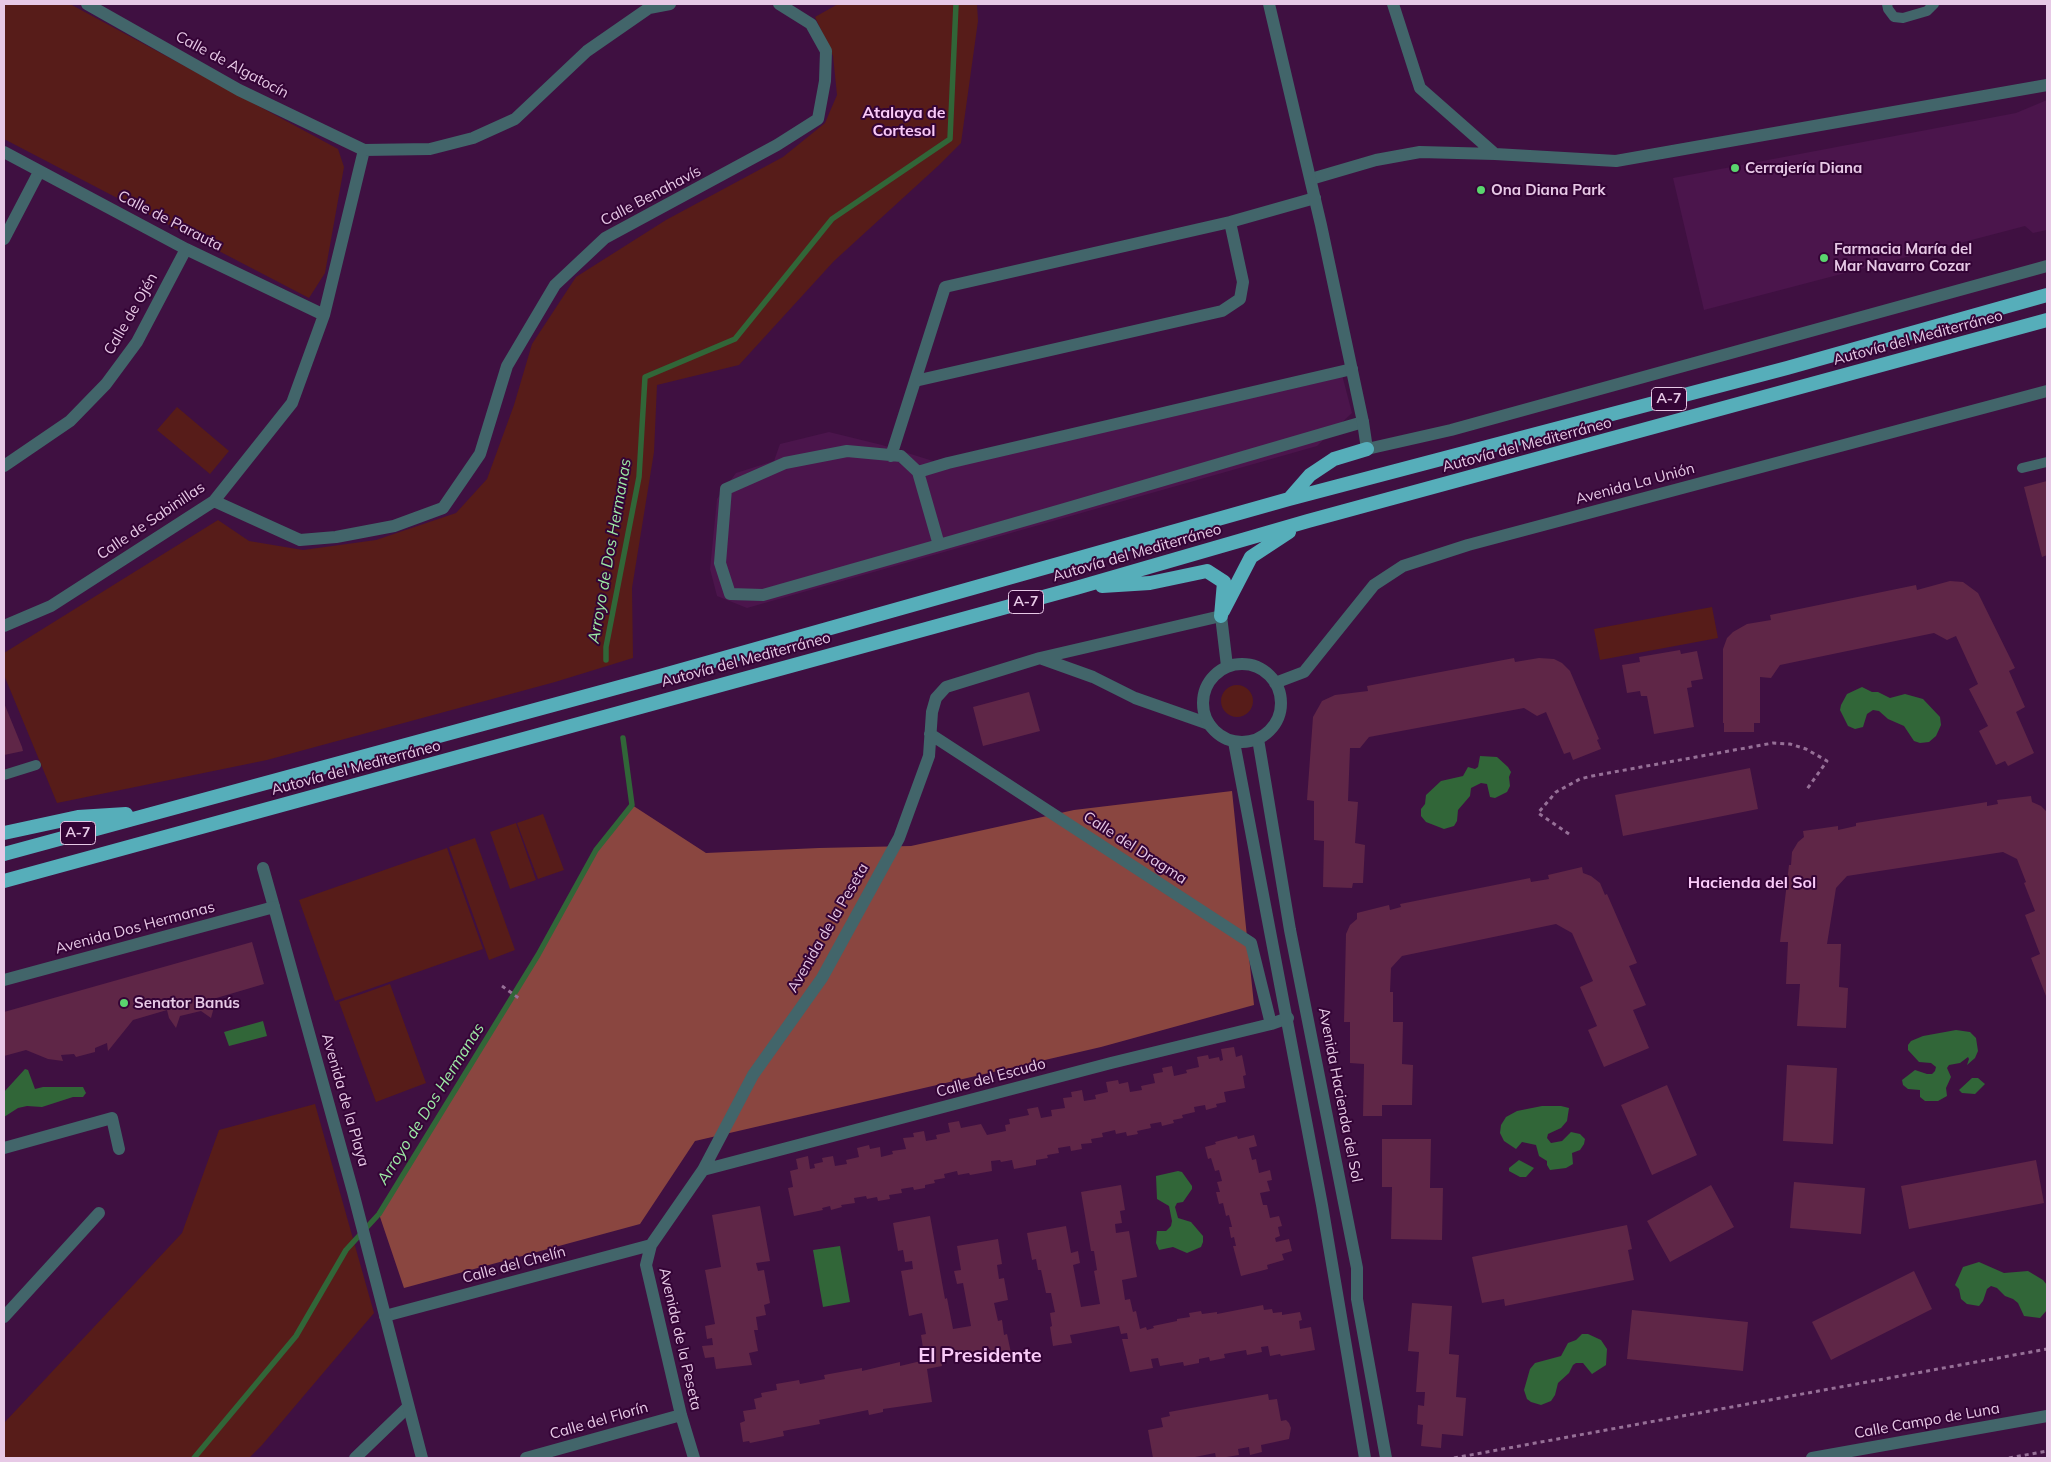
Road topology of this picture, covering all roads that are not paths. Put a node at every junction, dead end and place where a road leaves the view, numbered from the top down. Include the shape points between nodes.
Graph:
1 (87, 4) edge
2 (670, 4) edge
3 (779, 4) edge
4 (1270, 4) edge
5 (1393, 4) edge
6 (1887, 4) edge
7 (1934, 4) edge
8 (2047, 85) edge
9 (364, 150) junction
10 (4, 152) edge
11 (1495, 154) junction
12 (38, 172) junction
13 (1311, 179) junction
14 (1315, 198) junction
15 (1230, 222) junction
16 (4, 239) edge
17 (186, 249) junction
18 (2047, 266) edge
19 (2047, 295) edge
20 (324, 315) junction
21 (2047, 320) edge
22 (1352, 369) junction
23 (915, 381) junction
24 (2047, 392) edge
25 (1363, 422) junction
26 (1367, 449) junction
27 (891, 456) junction
28 (2047, 462) edge
29 (4, 466) edge
30 (2022, 468) dead end
31 (918, 472) junction
32 (1289, 499) junction
33 (214, 501) junction
34 (1308, 521) junction
35 (939, 545) junction
36 (1076, 588) junction
37 (1221, 616) junction
38 (4, 626) edge
39 (1040, 658) junction
40 (1227, 666) junction
41 (1275, 683) junction
42 (1208, 724) junction
43 (930, 734) junction
44 (1258, 739) junction
45 (1234, 742) junction
46 (36, 765) dead end
47 (4, 774) edge
48 (152, 813) junction
49 (4, 833) edge
50 (4, 854) edge
51 (263, 868) dead end
52 (4, 882) edge
53 (274, 907) junction
54 (4, 980) edge
55 (1288, 1018) junction
56 (1271, 1024) junction
57 (4, 1148) edge
58 (120, 1148) dead end
59 (703, 1170) junction
60 (99, 1212) dead end
61 (651, 1245) junction
62 (385, 1316) junction
63 (4, 1317) edge
64 (408, 1408) junction
65 (681, 1415) junction
66 (2047, 1416) edge
67 (355, 1458) edge
68 (422, 1458) edge
69 (526, 1458) edge
70 (694, 1458) edge
71 (1364, 1458) edge
72 (1386, 1458) edge
73 (1812, 1458) edge

1 - 9 street, Calle de Algatocín via 239,90
2 - 9 street via 649,8 587,51 515,119 473,138 430,148
3 - 33 street, Calle Benahavís via 811,24 826,51 825,81 818,119 777,145 605,238 555,285 507,366 480,454 443,508 394,526 300,540
4 - 13 street
5 - 11 street via 1420,88
6 - 7 lane via 1894,17 1903,18 1927,12
8 - 11 street via 1616,161
9 - 20 street, Calle de Sabinillas
10 - 12 street, Calle de Parauta
11 - 13 street via 1420,152 1376,160
12 - 16 street
12 - 17 street, Calle de Parauta
13 - 14 street
14 - 15 street
14 - 22 street
15 - 23 street via 945,286
15 - 23 street via 1242,282 1240,299 1222,311
17 - 20 street, Calle de Parauta
17 - 29 street, Calle de Ojén via 137,342 106,384 70,421
18 - 26 street via 1450,430
19 - 32 highway, Autovía del Mediterráneo / A-7 via 1787,368
20 - 33 street, Calle de Sabinillas via 292,403
21 - 34 highway, Autovía del Mediterráneo / A-7
22 - 25 street
22 - 31 street
23 - 27 street
24 - 41 street, Avenida La Unión via 1468,545 1403,566 1374,585 1304,672
25 - 26 street
25 - 35 street
26 - 32 highway via 1334,459 1310,475
27 - 31 street via 901,456
27 - 35 street via 847,451 785,463 726,489 720,563 730,594 763,595
28 - 30 lane
31 - 35 street
32 - 48 highway, Autovía del Mediterráneo / A-7 via 660,676
33 - 38 street, Calle de Sabinillas via 51,606
34 - 36 highway, Autovía del Mediterráneo / A-7
34 - 37 highway via 1251,557
36 - 37 highway via 1150,583 1207,572 1224,582
36 - 52 highway, Autovía del Mediterráneo / A-7
37 - 39 street, Avenida de la Peseta
37 - 40 street
39 - 42 street
39 - 43 street, Avenida de la Peseta via 946,687 936,698
40 - 41 street via 1238,664 1260,668
40 - 42 street via 1217,672 1204,691 1202,702
41 - 44 street via 1280,698 1279,715 1271,729
42 - 45 street via 1215,732
43 - 56 street, Calle del Dragma via 1251,943
43 - 59 street, Avenida de la Peseta via 929,756 899,838 822,978 754,1075
44 - 45 street
44 - 72 street, Avenida Hacienda del Sol via 1290,930 1357,1268 1357,1299
45 - 55 street
46 - 47 lane
48 - 49 highway via 78,817
48 - 50 highway, Autovía del Mediterráneo / A-7
51 - 53 street, Avenida de la Playa
53 - 54 street, Avenida Dos Hermanas
53 - 62 street, Avenida de la Playa
55 - 56 street, Calle del Escudo
55 - 71 street
56 - 59 street, Calle del Escudo via 1111,1062
57 - 58 street via 112,1118
59 - 61 street, Avenida de la Peseta
60 - 63 street
61 - 62 street, Calle del Chelín
61 - 65 street, Avenida de la Peseta via 646,1265
62 - 64 street, Avenida de la Playa
64 - 67 street
64 - 68 street, Avenida de la Playa
65 - 69 street, Calle del Florín
65 - 70 street, Avenida de la Peseta
66 - 73 street, Calle Campo de Luna

